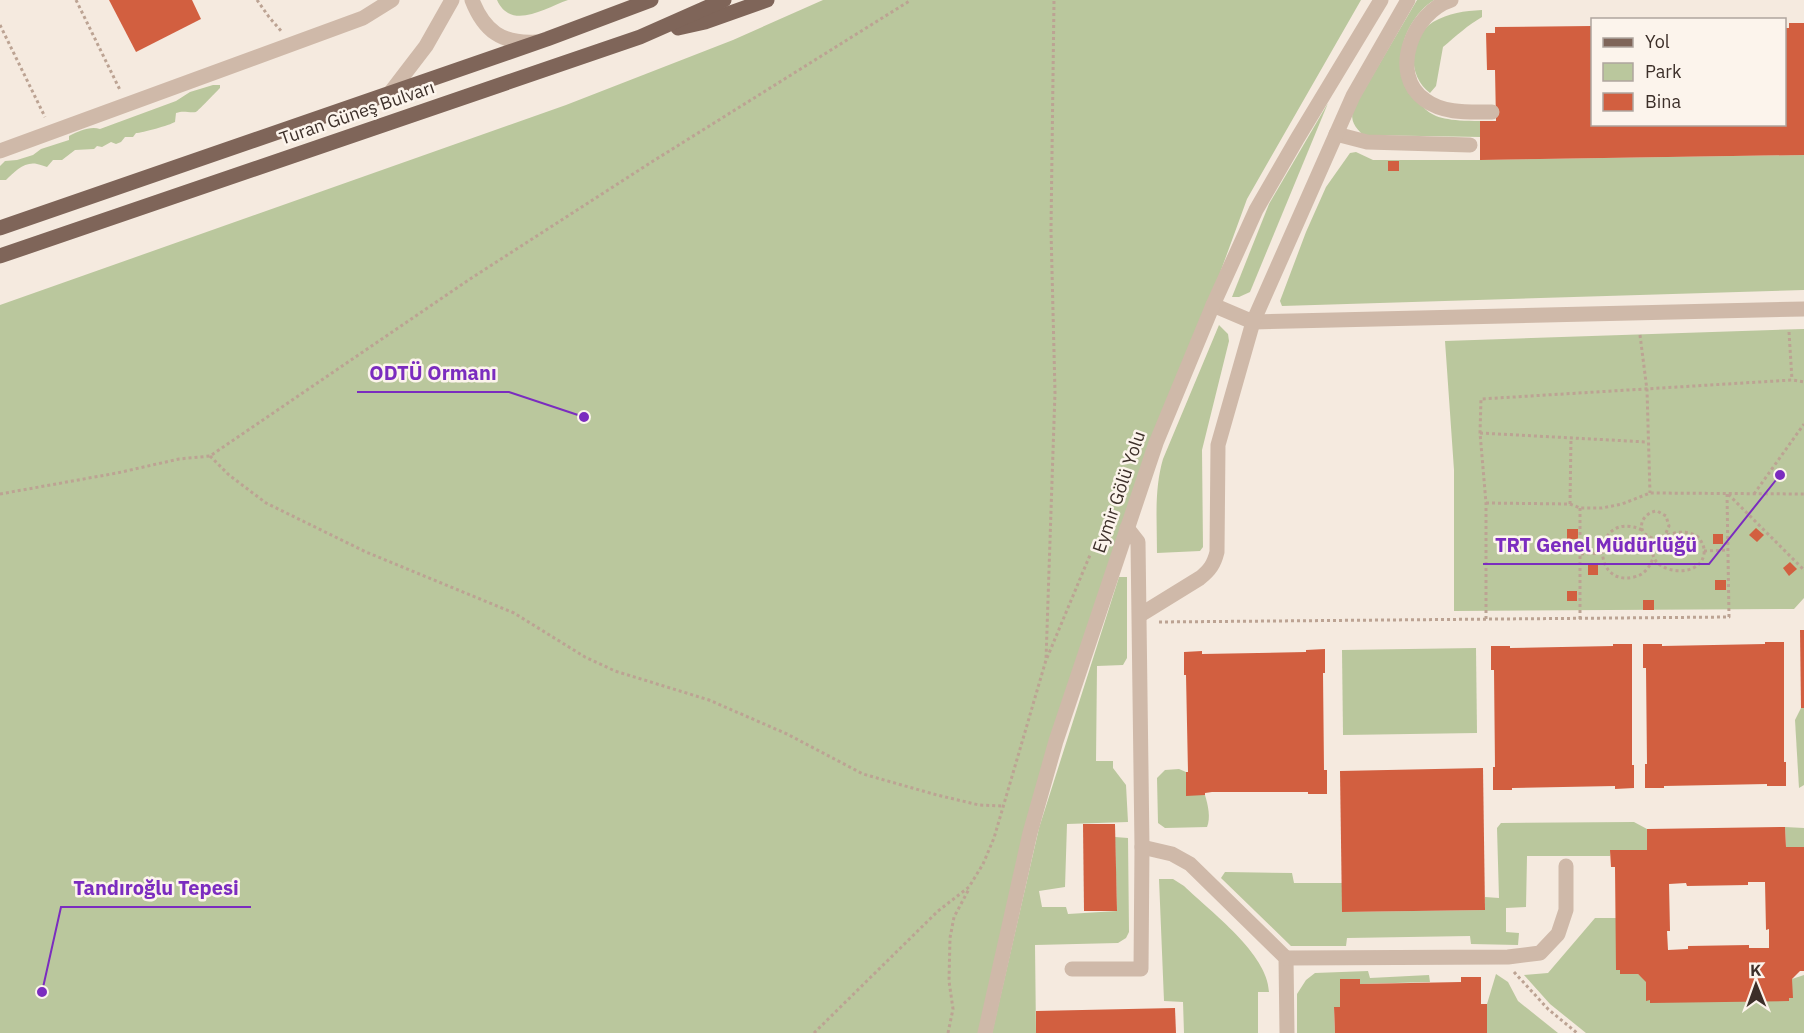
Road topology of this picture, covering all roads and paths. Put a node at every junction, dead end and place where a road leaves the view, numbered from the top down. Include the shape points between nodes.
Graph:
1 (76, 0) edge
2 (257, 0) edge
3 (393, 0) edge
4 (452, 0) edge
5 (472, 0) edge
6 (651, 0) edge
7 (724, 0) edge
8 (767, 0) edge
9 (911, 0) edge
10 (1054, 0) edge
11 (1381, 0) edge
12 (1408, 0) edge
13 (1451, 0) edge
14 (639, 3) edge
15 (0, 25) edge
16 (640, 37) junction
17 (542, 41) junction
18 (293, 44) junction
19 (390, 93) junction
20 (127, 104) junction
21 (1492, 112) dead end
22 (53, 132) junction
23 (1336, 134) junction
24 (1470, 146) dead end
25 (0, 151) edge
26 (0, 228) edge
27 (0, 256) edge
28 (1213, 305) junction
29 (1804, 309) edge
30 (1253, 322) junction
31 (1789, 332) dead end
32 (1640, 335) dead end
33 (1792, 380) junction
34 (1804, 382) edge
35 (1647, 390) junction
36 (1804, 424) edge
37 (1480, 433) junction
38 (1571, 438) junction
39 (1647, 442) junction
40 (210, 456) junction
41 (1650, 493) junction
42 (1727, 493) junction
43 (0, 494) edge
44 (1754, 494) junction
45 (1804, 494) edge
46 (1486, 502) junction
47 (1570, 504) junction
48 (1580, 508) junction
49 (1127, 528) junction
50 (1643, 532) junction
51 (1665, 535) junction
52 (1648, 536) junction
53 (1660, 538) junction
54 (1728, 550) junction
55 (1704, 551) dead end
56 (1653, 552) junction
57 (1602, 553) junction
58 (1581, 554) junction
59 (1090, 555) dead end
60 (1804, 570) edge
61 (1140, 619) junction
62 (1486, 619) junction
63 (1580, 619) junction
64 (1046, 660) junction
65 (1004, 806) junction
66 (1142, 847) junction
67 (1566, 866) dead end
68 (969, 887) junction
69 (1508, 957) junction
70 (1286, 958) junction
71 (1072, 969) dead end
72 (814, 1033) edge
73 (948, 1033) edge
74 (985, 1033) edge
75 (1287, 1033) edge
76 (1578, 1033) edge

1 - 20 path
2 - 18 path
3 - 18 street via 363,18
4 - 19 street via 426,46
5 - 17 street via 486,26 499,36 514,42
6 - 14 main road, Turan Güneş Bulvarı
7 - 16 main road, Turan Güneş Bulvarı
8 - 16 main road via 705,22
9 - 40 path via 490,266
10 - 64 path via 1051,230 1055,392
11 - 28 street, Eymir Gölü Yolu via 1256,210
12 - 23 street via 1353,96
13 - 21 street via 1428,14 1413,34 1408,59 1412,82 1417,93 1437,107
14 - 17 main road, Turan Güneş Bulvarı
15 - 22 path
16 - 27 main road, Turan Güneş Bulvarı
17 - 19 main road, Turan Güneş Bulvarı
18 - 20 street
19 - 26 main road, Turan Güneş Bulvarı
20 - 22 street
22 - 25 street
23 - 24 street via 1367,142
23 - 30 street
28 - 30 street
28 - 49 street, Eymir Gölü Yolu via 1156,443
29 - 30 street
30 - 61 street via 1218,445 1215,560 1209,571
31 - 33 path
32 - 35 path
33 - 34 path
33 - 35 path
35 - 37 path via 1481,399
35 - 39 path
36 - 44 path
37 - 38 path
37 - 46 path
38 - 39 path
38 - 47 path
39 - 41 path
40 - 43 path
40 - 65 path via 266,503 366,552 514,613 615,671 709,700 787,734 863,774 980,805
41 - 42 path
41 - 48 path via 1622,504
42 - 44 path
42 - 54 path
42 - 60 path
44 - 45 path
46 - 47 path
46 - 62 path
47 - 48 path
48 - 58 path
49 - 61 street via 1138,542
49 - 74 street, Eymir Gölü Yolu via 1056,741 1030,833
50 - 51 path via 1644,516 1657,511 1668,519
50 - 52 path
50 - 57 path via 1629,526 1616,529 1606,538
51 - 53 path
51 - 56 path via 1694,534 1703,545 1702,559 1692,569 1669,570 1660,566
52 - 53 path
52 - 56 path
53 - 56 path
54 - 55 path
54 - 63 path via 1729,617
56 - 57 path via 1653,560 1645,571 1627,578 1608,570
57 - 58 path
58 - 63 path
59 - 64 path
61 - 62 path
61 - 66 street
62 - 63 path
64 - 65 path
65 - 68 path via 983,864
66 - 70 street via 1172,854 1190,864
66 - 71 street via 1141,969
67 - 69 street via 1566,910 1558,934 1540,953
68 - 72 path via 938,911
68 - 73 path via 954,917 950,938 949,981 954,1009
69 - 70 street
69 - 76 path via 1513,971 1548,1009
70 - 75 street

